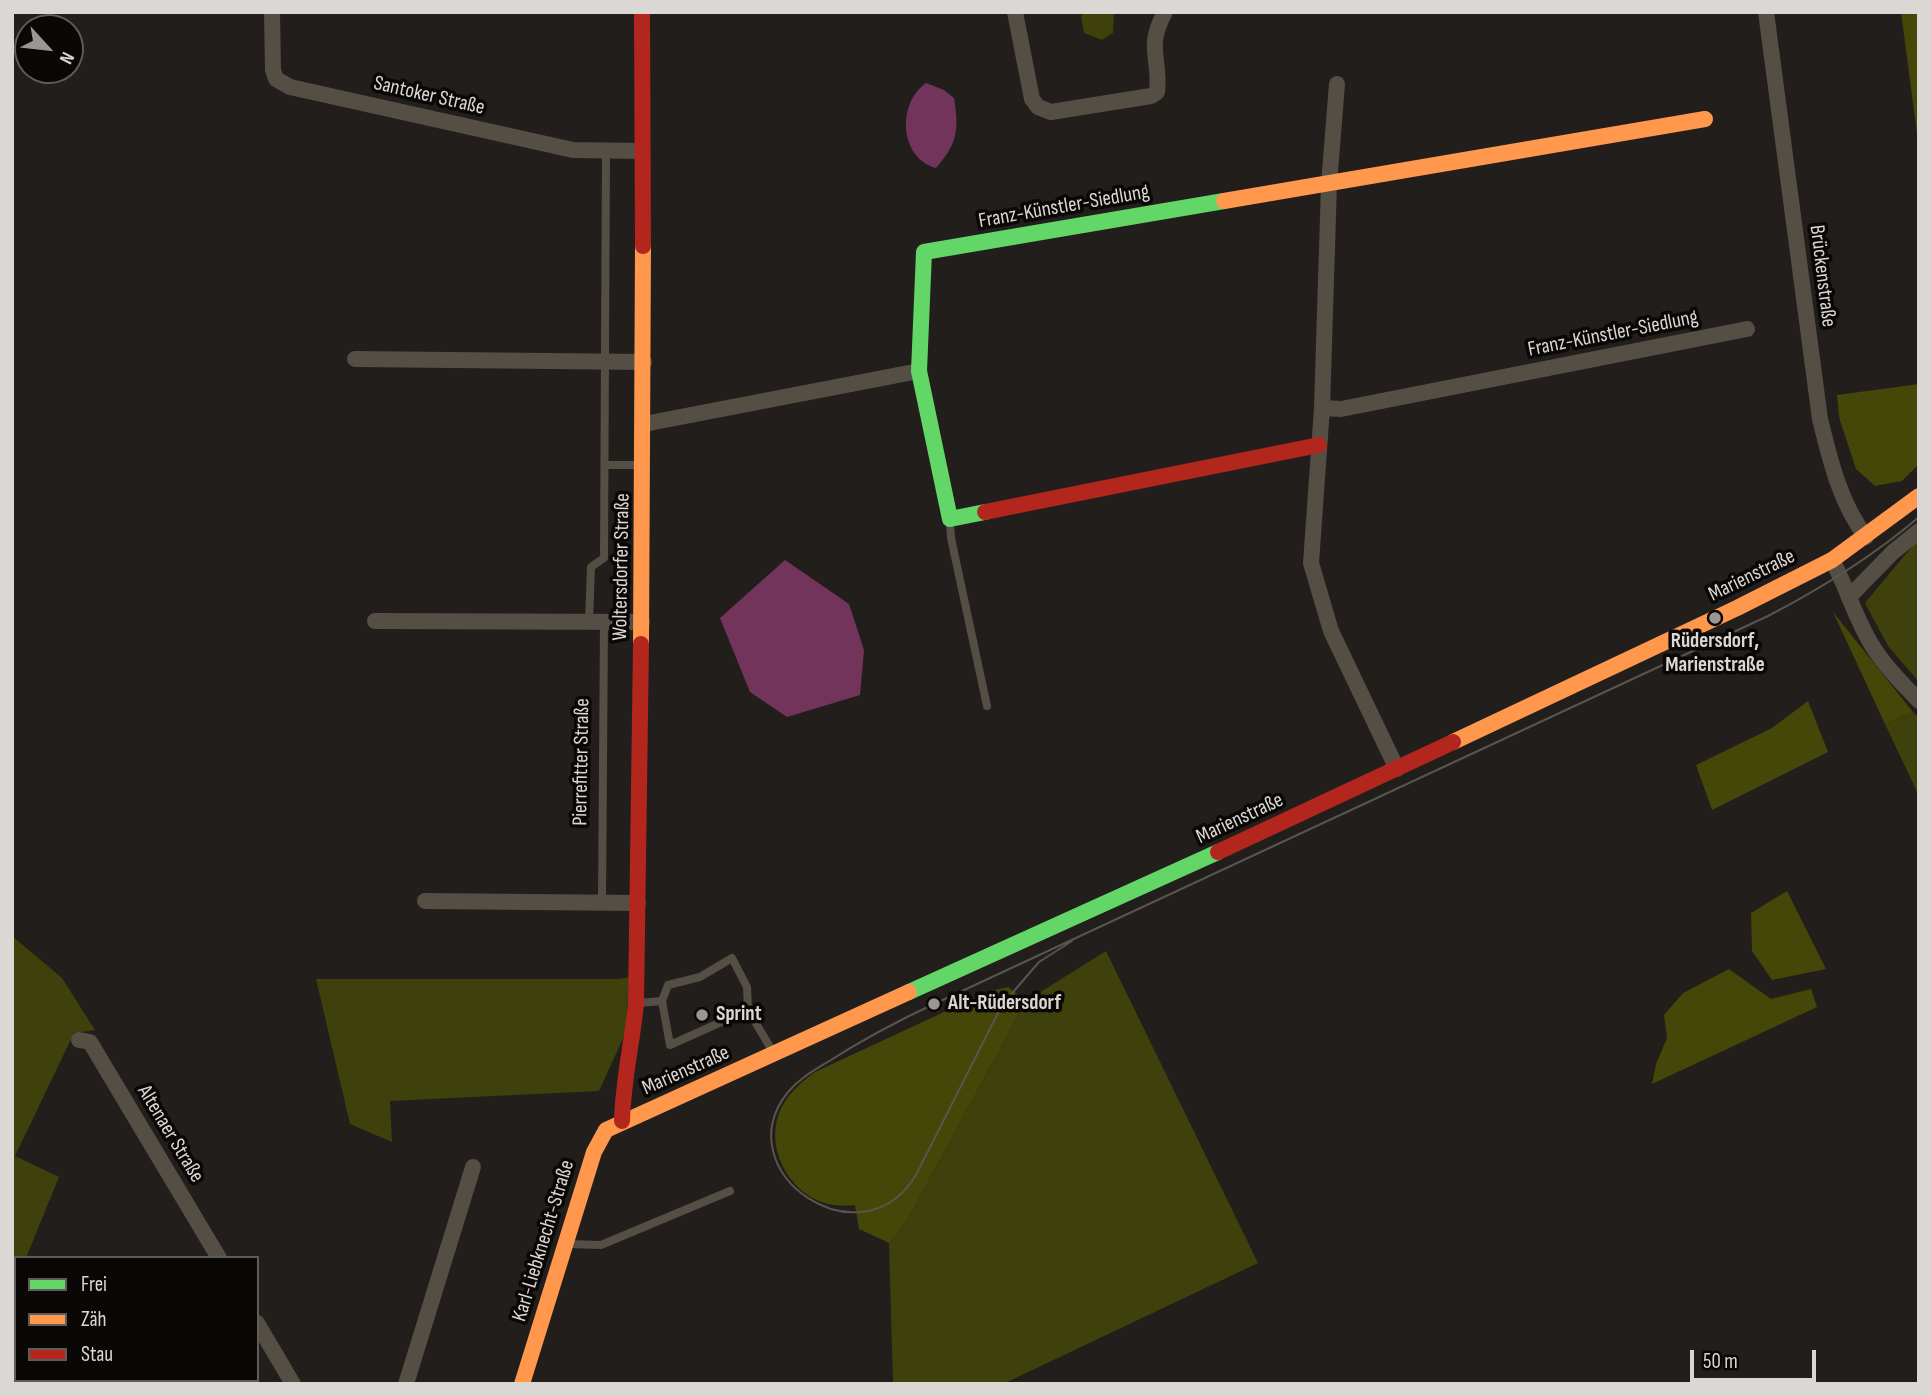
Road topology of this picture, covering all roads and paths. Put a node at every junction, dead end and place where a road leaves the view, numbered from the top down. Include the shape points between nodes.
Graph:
1 (272, 12) edge
2 (642, 12) edge
3 (1015, 12) edge
4 (1165, 12) edge
5 (1766, 12) edge
6 (1337, 84) dead end
7 (1705, 119) dead end
8 (606, 151) junction
9 (642, 151) junction
10 (1329, 184) junction
11 (1747, 329) dead end
12 (355, 359) dead end
13 (604, 361) junction
14 (644, 362) junction
15 (919, 371) junction
16 (1322, 408) junction
17 (643, 425) junction
18 (1319, 445) junction
19 (605, 465) junction
20 (643, 465) junction
21 (1919, 496) edge
22 (950, 519) junction
23 (1919, 531) edge
24 (1866, 537) junction
25 (1832, 560) junction
26 (1849, 597) junction
27 (374, 621) dead end
28 (597, 621) junction
29 (642, 622) junction
30 (1919, 701) edge
31 (987, 706) dead end
32 (1397, 769) junction
33 (425, 901) dead end
34 (638, 902) junction
35 (602, 903) junction
36 (662, 1001) junction
37 (636, 1004) junction
38 (748, 1010) junction
39 (79, 1040) dead end
40 (774, 1055) junction
41 (622, 1121) junction
42 (473, 1167) dead end
43 (730, 1191) dead end
44 (565, 1243) junction
45 (218, 1256) edge
46 (259, 1326) edge
47 (293, 1384) edge
48 (406, 1384) edge
49 (522, 1384) edge

1 - 8 street, Santoker Straße via 273,70 276,79 290,86 573,150
2 - 9 street, Woltersdorfer Straße
3 - 4 street via 1032,99 1051,112 1157,92 1153,44
5 - 24 street, Brückenstraße via 1819,410 1847,508
6 - 10 street
7 - 10 street, Franz-Künstler-Siedlung
8 - 9 street, Santoker Straße
8 - 13 lane
9 - 14 street, Woltersdorfer Straße
10 - 15 street, Franz-Künstler-Siedlung via 924,252
10 - 16 street
11 - 16 street, Franz-Künstler-Siedlung via 1341,409
12 - 13 street
13 - 14 street
13 - 19 lane
14 - 17 street, Woltersdorfer Straße
15 - 17 street
15 - 22 street, Franz-Künstler-Siedlung
16 - 18 street
17 - 20 street, Woltersdorfer Straße
18 - 22 street
18 - 32 street via 1311,563 1331,631
19 - 20 lane
19 - 28 lane, Pierrefitter Straße via 604,558 591,567
20 - 29 street, Woltersdorfer Straße
21 - 24 street, Marienstraße
22 - 31 lane
23 - 26 street
24 - 25 street, Marienstraße
25 - 26 street
25 - 32 street, Marienstraße
26 - 30 street via 1876,652
27 - 28 street
28 - 29 street
28 - 35 lane, Pierrefitter Straße
29 - 34 street, Woltersdorfer Straße
32 - 40 street, Marienstraße
33 - 35 street
34 - 35 street
34 - 37 street, Woltersdorfer Straße
36 - 37 lane
36 - 38 lane via 670,1045
36 - 38 lane via 668,985 701,977 732,958 747,987
37 - 41 street, Woltersdorfer Straße
38 - 40 lane
39 - 45 street, Altenaer Straße via 90,1042
40 - 41 street, Marienstraße
41 - 44 street, Karl-Liebknecht-Straße via 606,1130 594,1152
42 - 48 street
43 - 44 lane via 601,1245
44 - 49 street, Karl-Liebknecht-Straße
46 - 47 street

